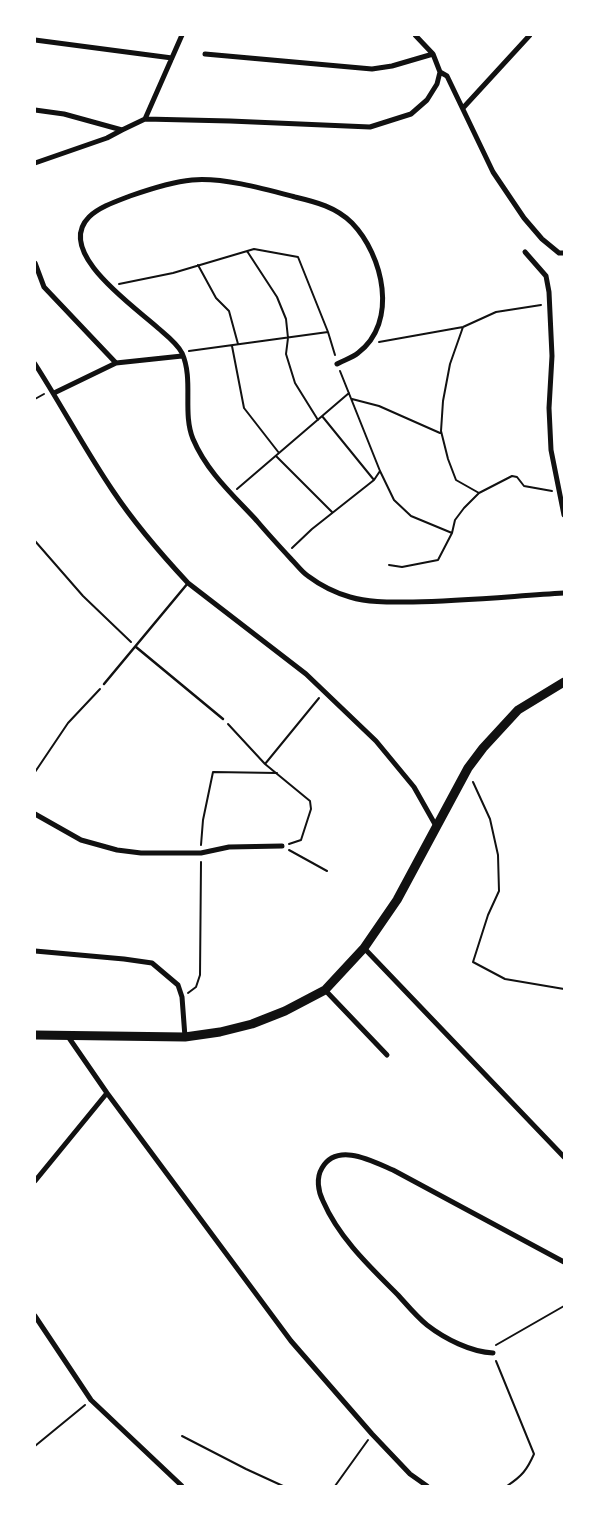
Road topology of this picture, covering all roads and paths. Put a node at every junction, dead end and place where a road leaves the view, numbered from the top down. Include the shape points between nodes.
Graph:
1 (182, 35) edge
2 (415, 35) edge
3 (530, 35) edge
4 (35, 40) edge
5 (205, 54) dead end
6 (433, 54) junction
7 (172, 58) junction
8 (440, 72) junction
9 (463, 108) junction
10 (35, 110) edge
11 (146, 120) junction
12 (122, 130) junction
13 (35, 163) edge
14 (247, 251) junction
15 (525, 252) dead end
16 (564, 253) edge
17 (35, 263) edge
18 (198, 265) junction
19 (109, 286) junction
20 (550, 304) junction
21 (463, 327) junction
22 (328, 332) junction
23 (288, 338) junction
24 (238, 344) junction
25 (232, 345) junction
26 (366, 345) junction
27 (182, 354) junction
28 (116, 363) junction
29 (35, 364) edge
30 (338, 364) junction
31 (54, 393) junction
32 (349, 393) junction
33 (352, 399) junction
34 (322, 416) junction
35 (318, 420) junction
36 (442, 434) junction
37 (279, 453) junction
38 (276, 456) junction
39 (380, 471) junction
40 (374, 480) junction
41 (559, 493) junction
42 (231, 494) junction
43 (479, 494) junction
44 (332, 512) junction
45 (564, 515) edge
46 (452, 533) junction
47 (35, 541) edge
48 (286, 554) junction
49 (389, 565) dead end
50 (188, 583) junction
51 (564, 592) edge
52 (136, 647) junction
53 (564, 682) edge
54 (104, 684) joint
55 (324, 692) junction
56 (223, 719) joint
57 (265, 764) junction
58 (468, 768) junction
59 (35, 772) edge
60 (277, 773) junction
61 (35, 814) edge
62 (436, 826) junction
63 (282, 846) junction
64 (201, 853) junction
65 (327, 871) dead end
66 (364, 948) junction
67 (35, 951) edge
68 (564, 989) edge
69 (325, 990) junction
70 (182, 997) junction
71 (35, 1035) edge
72 (67, 1035) junction
73 (185, 1037) junction
74 (387, 1055) dead end
75 (107, 1093) junction
76 (564, 1157) edge
77 (35, 1181) edge
78 (564, 1262) edge
79 (564, 1306) edge
80 (35, 1316) edge
81 (483, 1352) junction
82 (493, 1353) joint
83 (91, 1400) junction
84 (372, 1434) junction
85 (182, 1436) dead end
86 (35, 1446) edge
87 (182, 1486) edge
88 (283, 1486) edge
89 (336, 1486) edge
90 (427, 1486) edge
91 (507, 1486) edge

1 - 7 street
2 - 6 street
3 - 9 street
4 - 7 street
5 - 6 street via 372,69
6 - 8 street
7 - 11 street
8 - 9 street via 447,76
8 - 11 street via 427,100 411,114 370,127 230,120
9 - 16 street via 493,172 524,218 542,239 559,253
10 - 12 street via 64,114
11 - 12 street
12 - 13 street
14 - 18 path
14 - 22 path via 254,249 298,257
14 - 23 path via 277,297 286,320
15 - 20 street via 546,276
17 - 28 street via 44,287
18 - 19 path
18 - 24 path via 216,298 229,311
19 - 26 street via 79,241 81,229 90,216 110,204 150,188 193,179 228,182 319,202 351,222 364,238 379,274 383,301 381,321
19 - 27 street via 158,328
20 - 21 path via 496,312
20 - 41 street via 551,450
21 - 26 path
21 - 36 path via 450,364
22 - 23 path
22 - 30 path
23 - 24 path
23 - 35 path via 286,354 295,383
24 - 25 path
25 - 27 path
25 - 37 path via 244,408
26 - 30 street
27 - 28 street
27 - 42 street via 188,382 192,436 210,470
28 - 31 street
29 - 31 street
30 - 32 path
31 - 50 street via 138,527
32 - 33 path
32 - 34 path
33 - 36 path via 379,406
33 - 39 path
34 - 35 path
34 - 40 path
35 - 37 path
36 - 43 path via 456,480
37 - 38 path
38 - 42 path
38 - 44 path
39 - 40 path
39 - 46 path via 394,500 411,516
40 - 44 path
41 - 43 path via 524,486 512,476
41 - 45 street
42 - 48 street
43 - 46 path via 454,520
44 - 48 path
46 - 49 path via 438,560 402,567
47 - 52 path via 83,596
48 - 51 street via 306,575 349,597 369,601 439,601
50 - 52 lane
50 - 55 street via 306,674
52 - 54 lane
52 - 56 lane
53 - 58 main road via 518,710
54 - 59 path via 68,723
55 - 57 path
55 - 62 street via 376,741 414,786
56 - 57 path
57 - 60 path
58 - 62 main road
58 - 68 path via 490,818 498,855 499,891 473,962 505,979
60 - 63 path via 310,801 311,809 301,840
60 - 64 path via 213,772 203,820
61 - 64 street via 81,840 117,850
62 - 66 main road via 397,900
63 - 64 street via 229,847
63 - 65 path
64 - 70 path via 200,975 196,987
66 - 69 main road
66 - 76 street
67 - 70 street via 152,963 178,985
69 - 73 main road via 252,1024
69 - 74 street
70 - 73 street
71 - 72 main road
72 - 73 main road
72 - 75 street
75 - 77 street
75 - 84 street via 291,1341
78 - 81 street via 366,1158 345,1154 326,1162 320,1171 318,1184 322,1200 358,1253 426,1324 448,1338
79 - 81 path
80 - 83 street
81 - 82 street
82 - 91 path via 534,1454 521,1476
83 - 86 path
83 - 87 street
84 - 89 path
84 - 90 street via 410,1474
85 - 88 path

